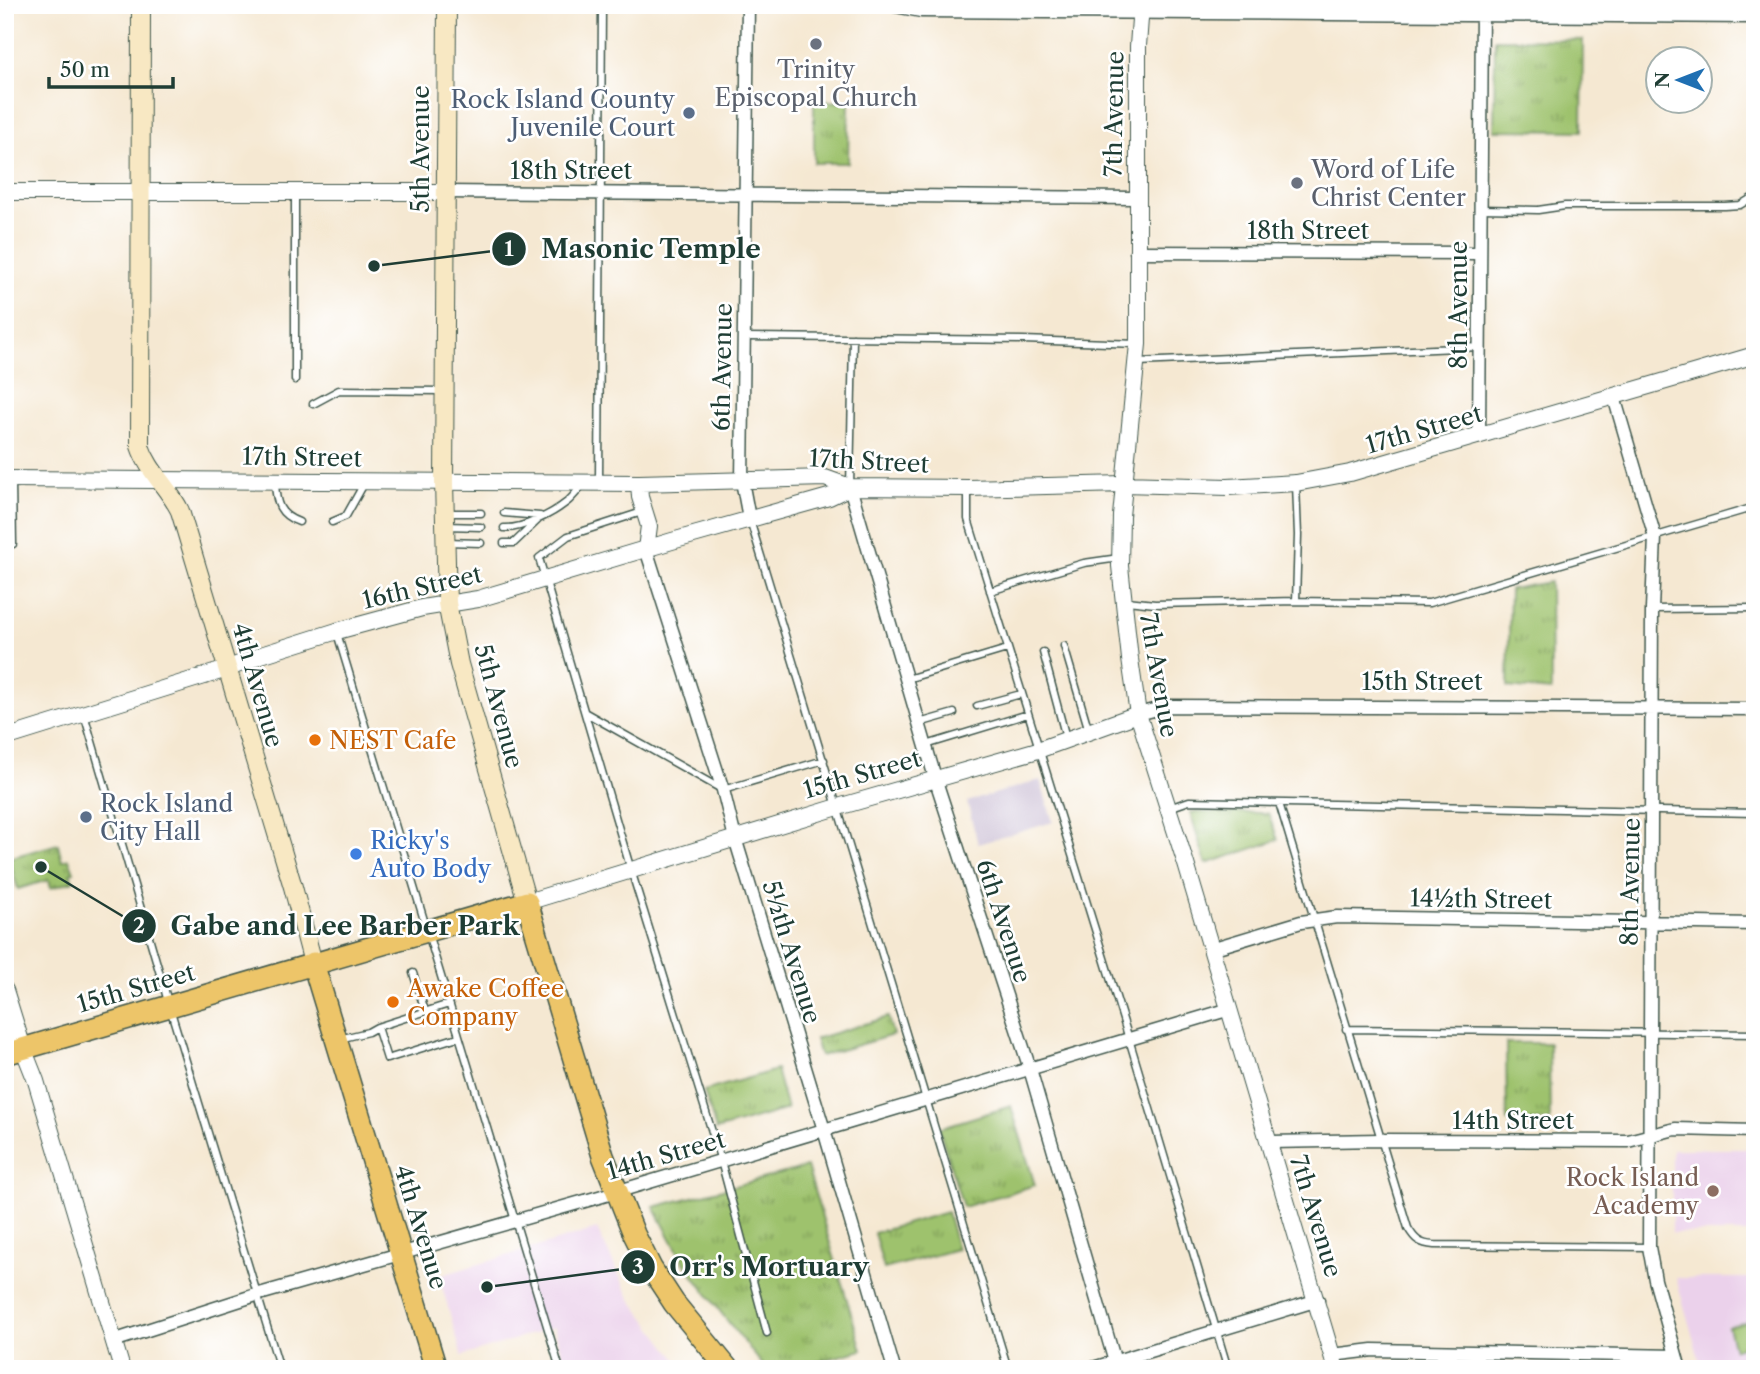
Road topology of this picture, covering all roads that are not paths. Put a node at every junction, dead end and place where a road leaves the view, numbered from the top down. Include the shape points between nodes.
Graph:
1 (141, 5) edge
2 (447, 5) edge
3 (602, 5) edge
4 (748, 5) edge
5 (890, 5) edge
6 (1141, 9) edge
7 (1482, 10) edge
8 (1755, 17) edge
9 (5, 192) edge
10 (140, 192) junction
11 (446, 192) junction
12 (600, 192) junction
13 (295, 193) junction
14 (745, 193) junction
15 (1755, 196) edge
16 (1136, 198) junction
17 (1479, 209) junction
18 (1136, 252) junction
19 (1479, 253) junction
20 (744, 337) junction
21 (853, 338) junction
22 (1138, 344) junction
23 (1480, 347) junction
24 (1755, 355) edge
25 (1136, 362) junction
26 (295, 380) dead end
27 (444, 391) junction
28 (1614, 397) junction
29 (313, 404) dead end
30 (1479, 436) junction
31 (159, 478) junction
32 (9, 479) edge
33 (275, 480) junction
34 (366, 480) junction
35 (444, 481) junction
36 (742, 481) junction
37 (592, 483) junction
38 (639, 483) junction
39 (1296, 483) junction
40 (1124, 484) junction
41 (850, 487) junction
42 (968, 488) junction
43 (1755, 507) edge
44 (645, 511) junction
45 (481, 513) dead end
46 (504, 513) dead end
47 (542, 516) junction
48 (749, 519) junction
49 (299, 522) dead end
50 (332, 522) dead end
51 (444, 527) junction
52 (481, 527) dead end
53 (504, 528) dead end
54 (1655, 537) junction
55 (481, 543) dead end
56 (504, 543) dead end
57 (13, 544) dead end
58 (646, 549) junction
59 (1121, 558) junction
60 (546, 578) junction
61 (990, 592) junction
62 (1122, 601) junction
63 (1296, 601) junction
64 (447, 603) junction
65 (1755, 608) edge
66 (1652, 609) junction
67 (337, 631) junction
68 (1064, 646) dead end
69 (1007, 649) junction
70 (1043, 652) dead end
71 (227, 670) junction
72 (907, 679) junction
73 (1021, 694) junction
74 (977, 706) dead end
75 (1652, 708) junction
76 (1755, 709) edge
77 (586, 713) junction
78 (954, 713) dead end
79 (84, 714) junction
80 (1028, 714) junction
81 (1138, 714) junction
82 (919, 723) junction
83 (1089, 733) junction
84 (5, 738) edge
85 (1067, 740) junction
86 (926, 745) junction
87 (1038, 750) junction
88 (824, 760) junction
89 (936, 780) junction
90 (723, 790) junction
91 (1279, 803) junction
92 (838, 807) junction
93 (1167, 809) junction
94 (1652, 812) junction
95 (1755, 813) edge
96 (735, 838) junction
97 (631, 870) junction
98 (527, 902) junction
99 (1315, 919) junction
100 (1650, 923) junction
101 (1755, 924) edge
102 (426, 931) junction
103 (1211, 949) junction
104 (313, 963) junction
105 (413, 973) dead end
106 (5, 990) edge
107 (449, 1004) junction
108 (169, 1005) junction
109 (1230, 1009) junction
110 (425, 1012) junction
111 (377, 1027) junction
112 (1346, 1029) junction
113 (1649, 1033) junction
114 (1755, 1034) edge
115 (458, 1037) junction
116 (1129, 1039) junction
117 (337, 1040) junction
118 (14, 1051) edge
119 (1030, 1069) junction
120 (927, 1099) junction
121 (824, 1130) junction
122 (1755, 1130) edge
123 (1650, 1137) junction
124 (1381, 1140) junction
125 (1270, 1142) junction
126 (720, 1161) junction
127 (617, 1191) junction
128 (515, 1219) junction
129 (1649, 1247) junction
130 (401, 1252) junction
131 (257, 1295) junction
132 (1318, 1300) junction
133 (1216, 1330) junction
134 (767, 1333) dead end
135 (113, 1341) junction
136 (1334, 1362) edge
137 (1678, 1362) edge
138 (1116, 1365) edge
139 (121, 1369) edge
140 (280, 1369) edge
141 (436, 1369) edge
142 (560, 1369) edge
143 (728, 1369) edge
144 (894, 1369) edge
145 (1008, 1369) edge
146 (1090, 1369) edge
147 (1228, 1369) edge

1 - 10 main road, 4th Avenue
2 - 11 main road, 5th Avenue
3 - 12 lane
4 - 14 street, 6th Avenue
5 - 6 street via 921,11
6 - 7 street
6 - 16 street, 7th Avenue
7 - 8 street
7 - 17 street, 8th Avenue
9 - 10 street, 18th Street
10 - 13 street, 18th Street
10 - 31 main road, 4th Avenue via 139,427 143,457
11 - 12 street, 18th Street
11 - 13 street, 18th Street
11 - 27 main road, 5th Avenue
12 - 14 street, 18th Street
12 - 37 lane
13 - 26 lane
14 - 16 street, 18th Street
14 - 20 street, 6th Avenue
15 - 17 lane via 1741,205 1725,206
16 - 18 street, 7th Avenue
17 - 19 street, 8th Avenue
18 - 19 street, 18th Street
18 - 22 street, 7th Avenue
19 - 23 street, 8th Avenue
20 - 21 lane
20 - 36 street, 6th Avenue
21 - 22 lane
21 - 41 lane
22 - 25 street, 7th Avenue
23 - 25 lane
23 - 30 street, 8th Avenue
24 - 28 street, 17th Street
25 - 40 street, 7th Avenue
27 - 29 lane via 339,390
27 - 35 main road, 5th Avenue
28 - 30 street, 17th Street
28 - 54 street, 8th Avenue
30 - 39 street, 17th Street via 1350,473
31 - 32 street, 17th Street
31 - 33 street, 17th Street
31 - 71 main road, 4th Avenue via 180,511
32 - 57 lane
33 - 34 street, 17th Street
33 - 49 lane via 276,503 282,513
34 - 35 street, 17th Street
34 - 50 lane via 346,516
35 - 37 street, 17th Street
35 - 51 main road, 5th Avenue
36 - 38 street, 17th Street
36 - 41 street, 17th Street via 825,478
36 - 48 street, 6th Avenue
37 - 38 street, 17th Street
37 - 47 lane
38 - 44 street
39 - 40 street, 17th Street via 1228,488
39 - 63 lane
40 - 42 street, 17th Street
40 - 59 street, 7th Avenue
41 - 42 street, 17th Street
41 - 48 street, 16th Street
41 - 72 street, 6th Avenue
42 - 61 lane via 968,519
43 - 54 lane
44 - 58 street via 649,526
44 - 60 lane via 568,536 539,558
45 - 51 lane
46 - 47 lane
47 - 53 lane
47 - 56 lane via 514,543
48 - 58 street, 16th Street
48 - 88 lane
51 - 52 lane
51 - 55 lane
51 - 64 main road, 5th Avenue
54 - 63 lane via 1429,603
54 - 66 street, 8th Avenue
58 - 60 street, 16th Street
58 - 90 street, 5½th Avenue
59 - 61 lane via 1084,563
59 - 62 street, 7th Avenue
60 - 64 street, 16th Street via 478,599
60 - 77 lane
61 - 69 lane
62 - 63 lane
62 - 81 street, 7th Avenue
64 - 67 street, 16th Street
64 - 98 main road, 5th Avenue via 459,664
65 - 66 lane
66 - 75 street, 8th Avenue
67 - 71 street, 16th Street
67 - 102 lane
68 - 83 lane
69 - 72 lane
69 - 73 lane
70 - 85 lane
71 - 79 street, 16th Street
71 - 104 main road, 4th Avenue
72 - 82 street, 6th Avenue
73 - 74 lane
73 - 80 lane
75 - 76 street, 15th Street
75 - 81 street, 15th Street via 1169,706
75 - 94 street, 8th Avenue
77 - 90 lane
77 - 97 lane
78 - 82 lane
79 - 84 street, 16th Street
79 - 108 lane
80 - 86 lane
80 - 87 lane
81 - 83 street, 15th Street
81 - 93 street, 7th Avenue
82 - 86 street, 6th Avenue
83 - 85 street, 15th Street
85 - 87 street, 15th Street
86 - 89 street, 6th Avenue
87 - 89 street, 15th Street
87 - 116 lane
88 - 90 lane
88 - 92 lane
89 - 92 street, 15th Street
89 - 119 street, 6th Avenue
90 - 96 street, 5½th Avenue
91 - 93 lane via 1189,801
91 - 94 lane
91 - 99 lane
92 - 96 street, 15th Street
92 - 120 lane
93 - 103 street, 7th Avenue
94 - 95 lane
94 - 100 street, 8th Avenue
96 - 97 street, 15th Street
96 - 121 street, 5½th Avenue
97 - 98 street, 15th Street
97 - 126 lane
98 - 102 main road, 15th Street
98 - 127 main road, 5th Avenue
99 - 100 street, 14½th Street
99 - 103 street, 14½th Street
99 - 112 lane
100 - 101 street, 14½th Street
100 - 113 street, 8th Avenue
102 - 104 main road, 15th Street
102 - 107 lane
103 - 109 street, 7th Avenue
104 - 108 main road, 15th Street
104 - 117 main road, 4th Avenue
105 - 110 lane
106 - 118 street
107 - 110 lane
107 - 115 lane
108 - 118 main road, 15th Street
108 - 131 lane
109 - 116 street, 14th Street
109 - 125 street, 7th Avenue
110 - 111 lane
111 - 115 lane via 387,1059
111 - 117 lane
112 - 113 lane
112 - 124 lane
113 - 114 lane
113 - 123 street, 8th Avenue
115 - 128 lane
116 - 119 street, 14th Street
116 - 133 lane
117 - 130 main road, 4th Avenue
118 - 135 street via 36,1080
119 - 120 street, 14th Street
119 - 138 street, 6th Avenue
120 - 121 street, 14th Street
120 - 145 lane
121 - 126 street, 14th Street
121 - 144 street, 5½th Avenue
122 - 123 street, 14th Street via 1675,1129
123 - 124 street, 14th Street via 1628,1141
123 - 129 street, 8th Avenue
124 - 125 street, 14th Street
124 - 129 lane via 1408,1228 1421,1244
125 - 132 street, 7th Avenue
126 - 127 street, 14th Street
126 - 134 lane
127 - 128 street, 14th Street
127 - 143 main road, 5th Avenue via 651,1268
128 - 130 street, 14th Street
128 - 142 lane
129 - 137 street, 8th Avenue
130 - 131 street, 14th Street
130 - 141 main road, 4th Avenue
131 - 135 street, 14th Street
131 - 140 lane
132 - 133 street
132 - 136 street, 7th Avenue
133 - 138 street
133 - 147 lane
135 - 139 street
136 - 137 street via 1373,1350
138 - 146 street

